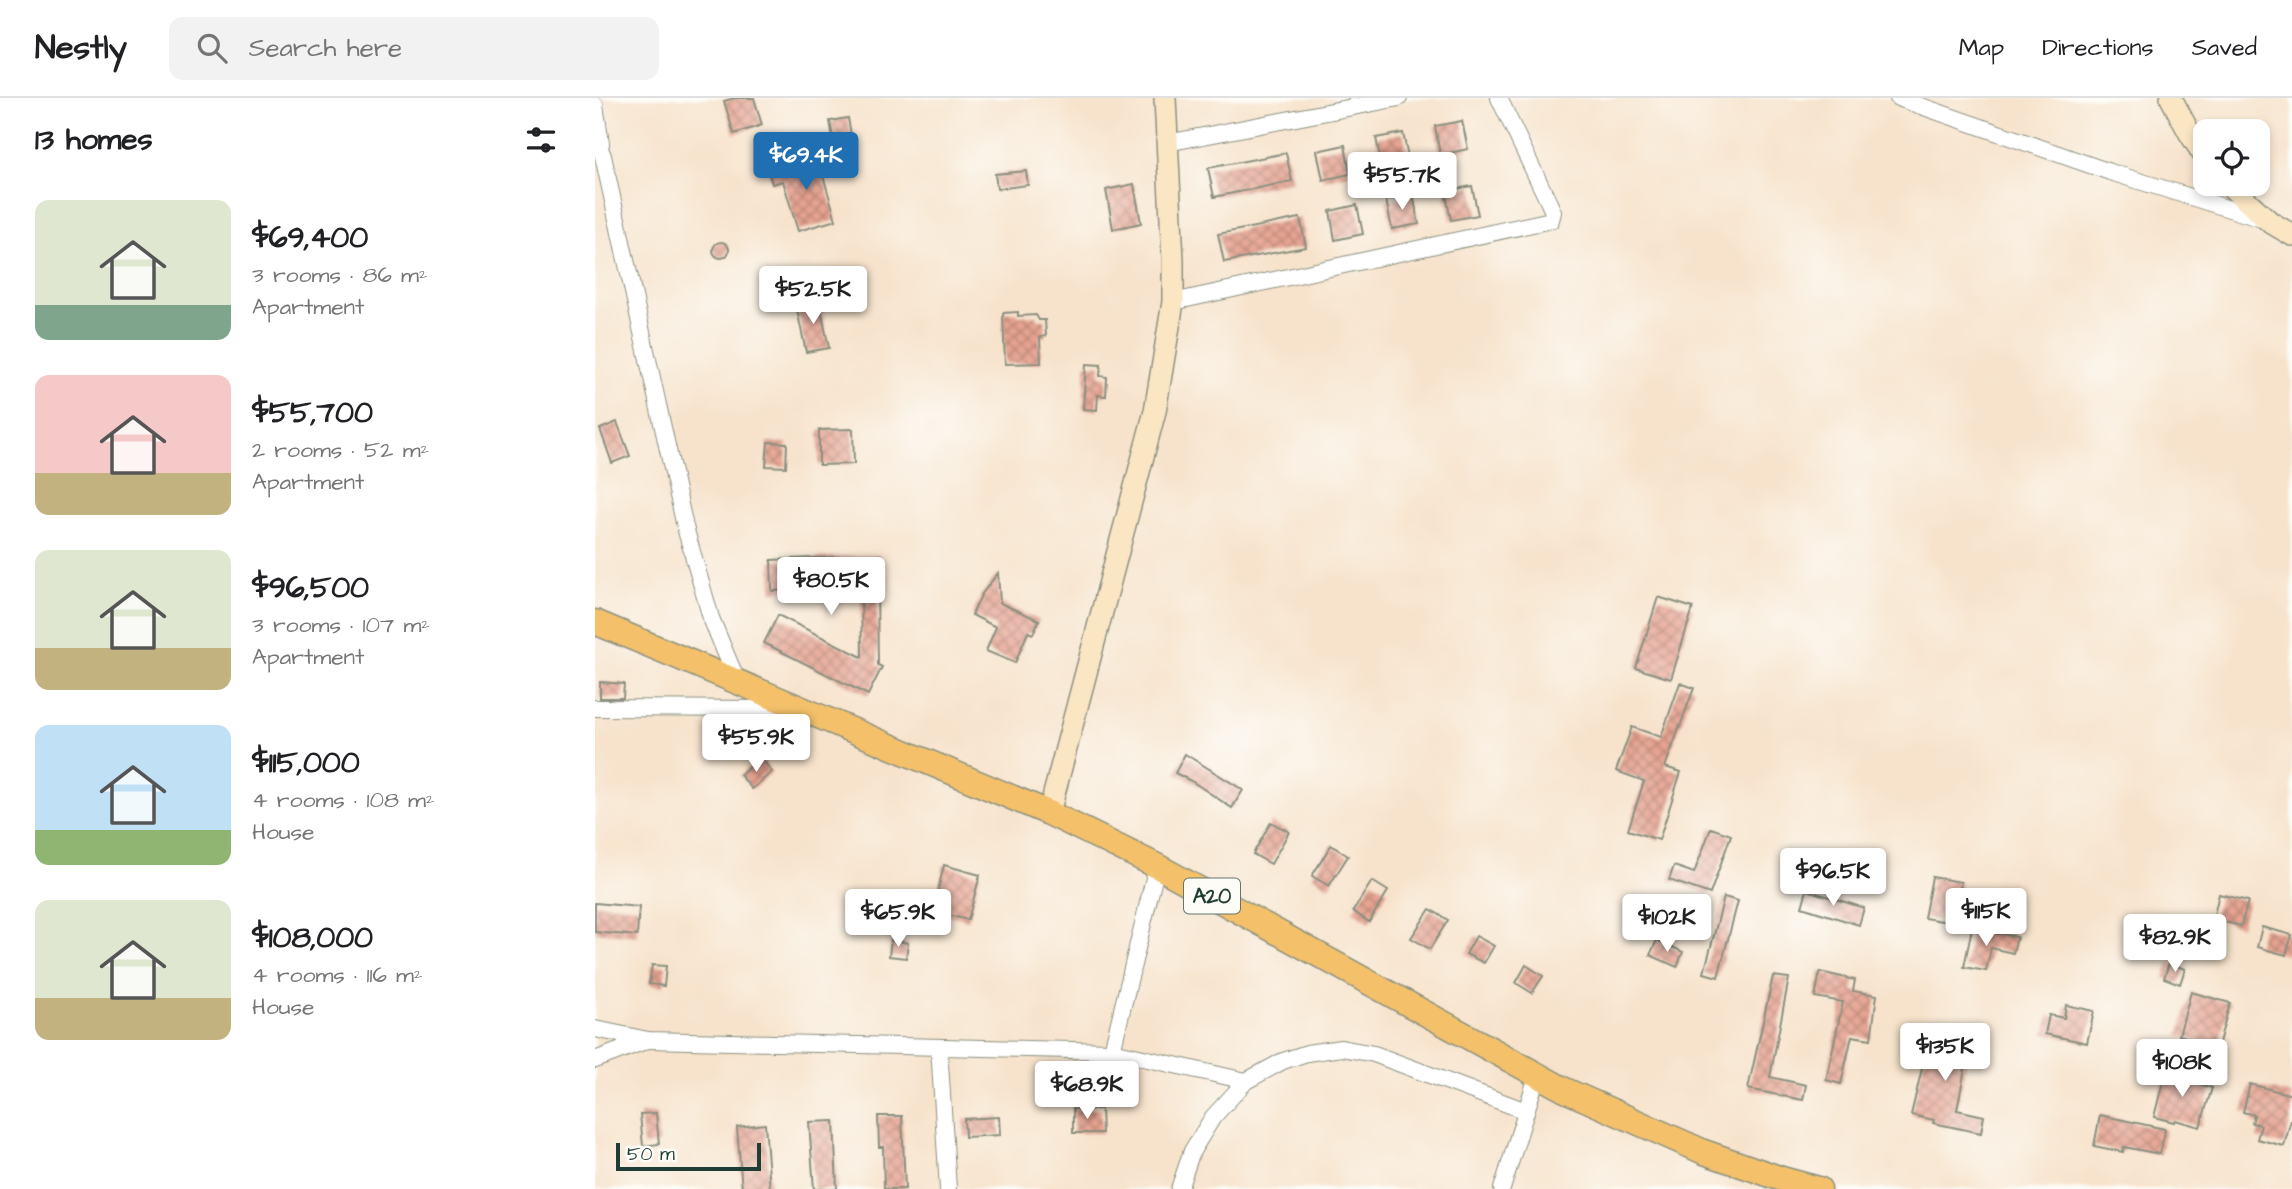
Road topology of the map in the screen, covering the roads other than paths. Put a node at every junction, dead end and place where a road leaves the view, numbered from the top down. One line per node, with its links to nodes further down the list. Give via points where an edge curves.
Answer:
1 (1165, 98): 9 (street)
2 (1399, 98): 9 (street)
3 (1499, 98): 14 (street, via 1553,212 1551,220)
4 (1898, 98): 12 (street)
5 (2171, 98): 8 (street)
6 (595, 105): 10 (street)
7 (595, 135): 10 (street)
8 (2193, 138)
9 (1167, 143): 14 (street)
10 (603, 156): 16 (street, via 685,527 711,618)
11 (2241, 196): 12 (street)
12 (2270, 222): 13 (street)
13 (2292, 235)
14 (1173, 302): 19 (street, via 1155,411)
15 (595, 622): 16 (main road, A20)
16 (738, 683): 18 (main road, A20)
17 (595, 708): 18 (street)
18 (798, 709): 19 (main road, A20)
19 (1049, 813): 20 (main road, A20)
20 (1157, 866): 24 (street); 26 (main road, A20)
21 (595, 1029): 22 (street)
22 (648, 1040): 23 (street); 25 (street)
23 (939, 1047): 24 (street); 29 (street)
24 (1112, 1051): 27 (street)
25 (595, 1060)
26 (1537, 1076): 28 (street); 32 (main road, A20, via 1692,1147)
27 (1246, 1081): 28 (street, via 1283,1061 1341,1048 1374,1054); 30 (street, via 1213,1117 1192,1151)
28 (1526, 1111): 31 (street)
29 (948, 1189)
30 (1179, 1189)
31 (1502, 1189)
32 (1819, 1189)

